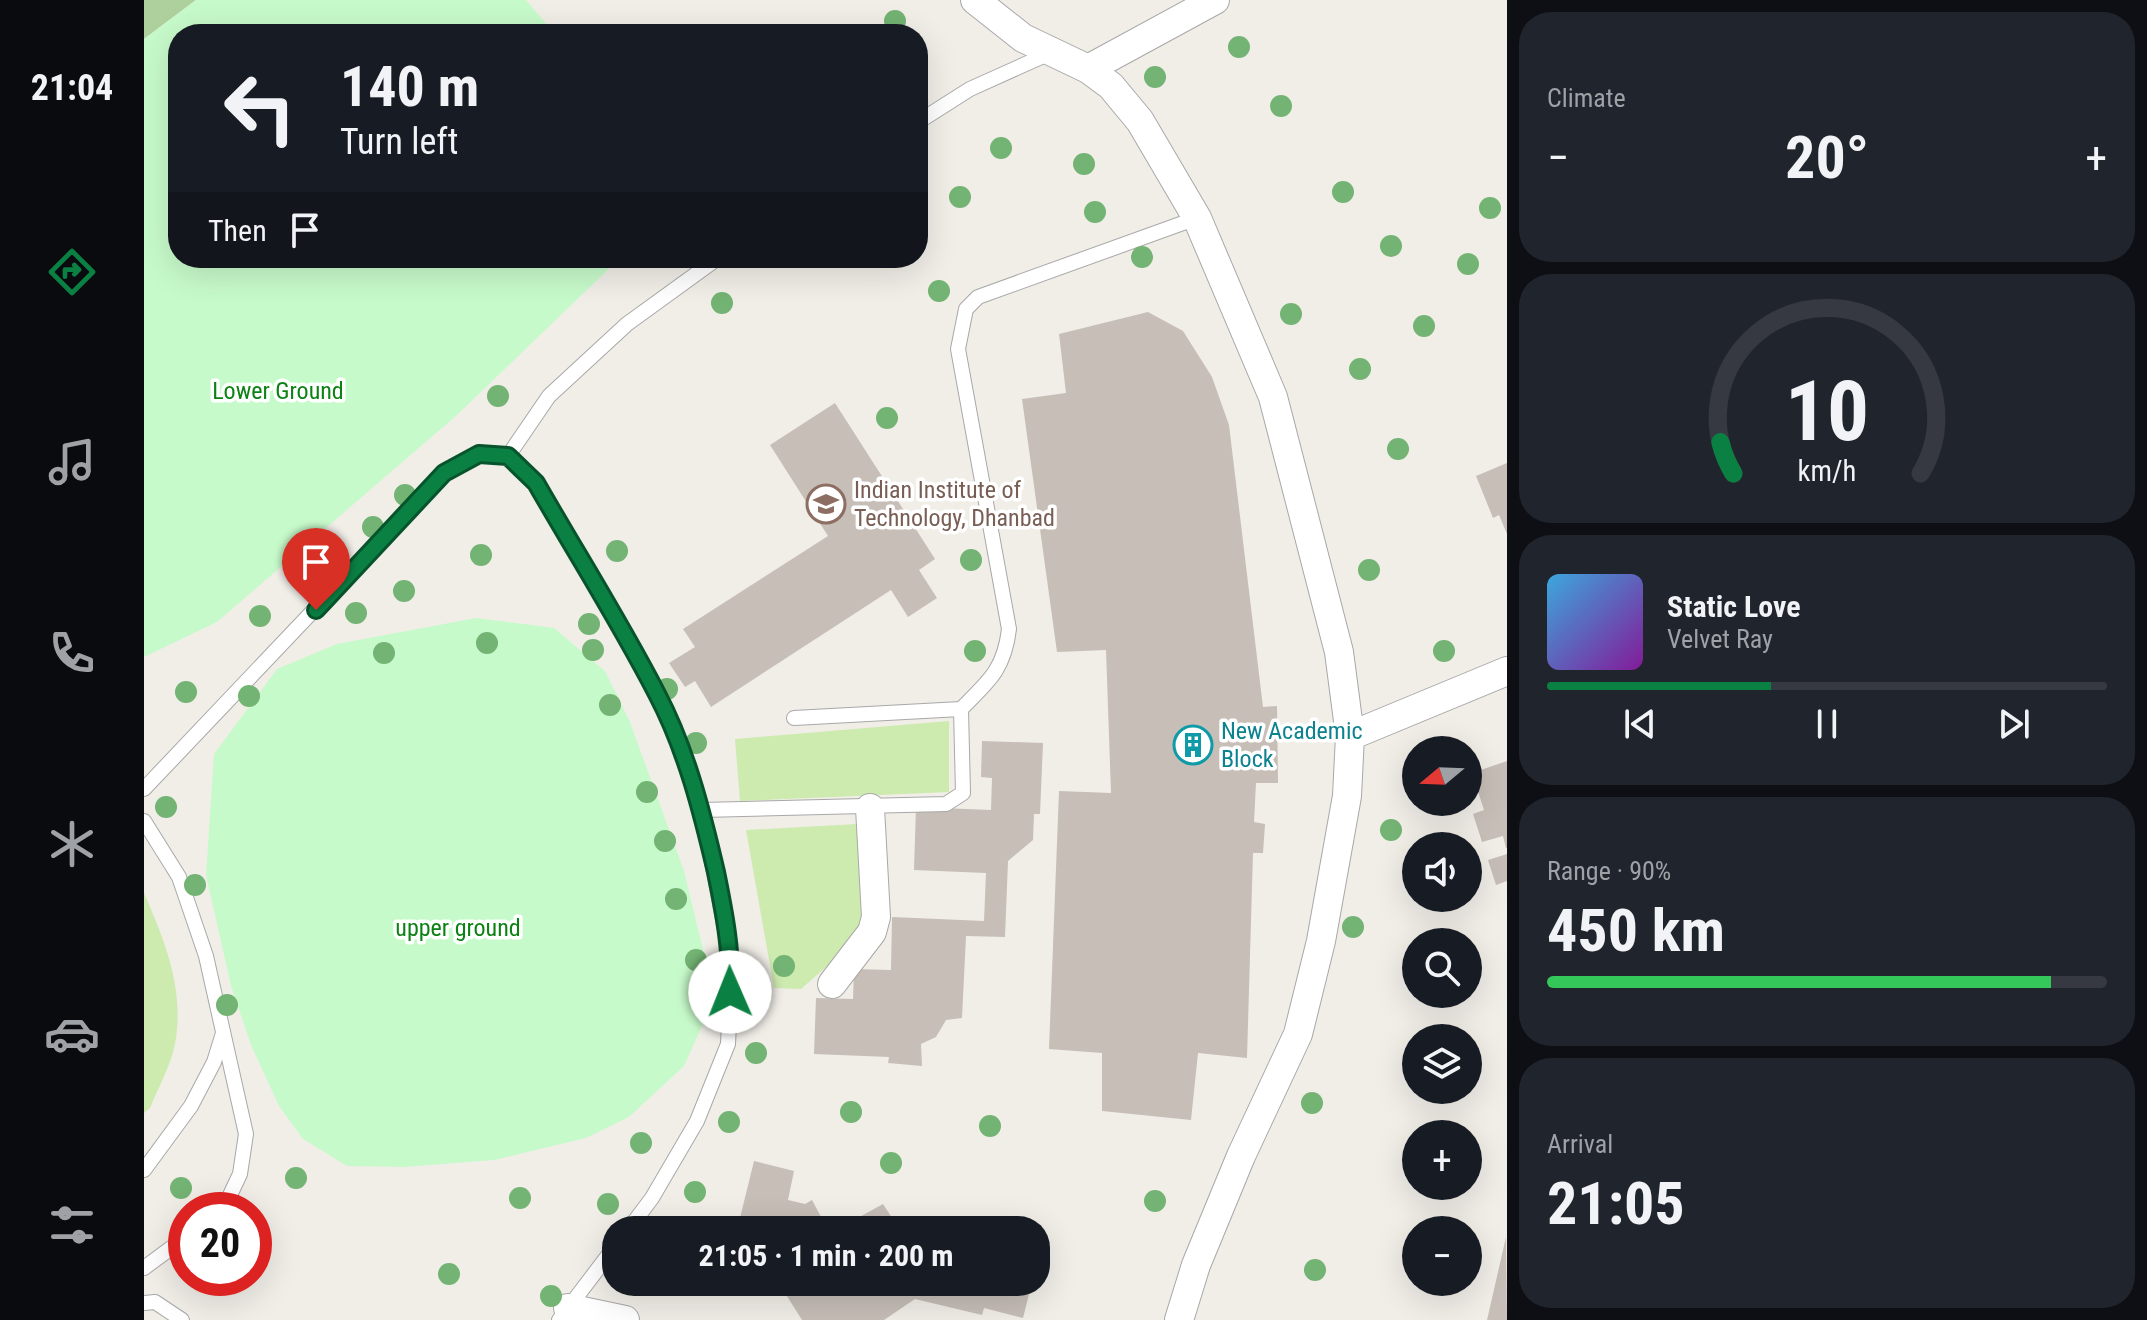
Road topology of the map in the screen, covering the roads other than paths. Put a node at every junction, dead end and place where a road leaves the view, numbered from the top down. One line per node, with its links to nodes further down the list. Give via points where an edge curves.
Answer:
1 (975, 0): 3 (street)
2 (1215, 0): 4 (street)
3 (1051, 53): 4 (street); 5 (lane, via 970,89)
4 (1088, 69): 6 (street, via 1111,86 1140,121)
5 (928, 116)
6 (1197, 218): 10 (lane, via 978,297 966,309 958,349 1009,629 1006,654 996,674); 12 (street, via 1273,397 1339,652)
7 (704, 268): 8 (lane, via 627,324 549,396)
8 (508, 456): 13 (lane, via 479,454 444,473); 15 (lane, via 536,483 658,695)
9 (1507, 671): 12 (street)
10 (961, 709): 11 (lane); 14 (lane, via 963,793 946,804)
11 (794, 718)
12 (1350, 736): 29 (street, via 1336,872 1298,1034 1241,1156)
13 (144, 789)
14 (870, 808): 15 (lane); 17 (street, via 876,917 872,932)
15 (702, 810): 21 (lane, via 732,966 728,1044 697,1121)
16 (144, 821): 18 (lane, via 179,877)
17 (832, 984)
18 (224, 1027): 19 (lane, via 214,1062 191,1106); 20 (lane, via 246,1134)
19 (144, 1170)
20 (232, 1192)
21 (638, 1216)
22 (168, 1250): 24 (lane)
23 (602, 1263): 26 (lane)
24 (144, 1268)
25 (144, 1303): 27 (lane, via 155,1302)
26 (563, 1314): 28 (street)
27 (182, 1320)
28 (625, 1320)
29 (1179, 1320)

